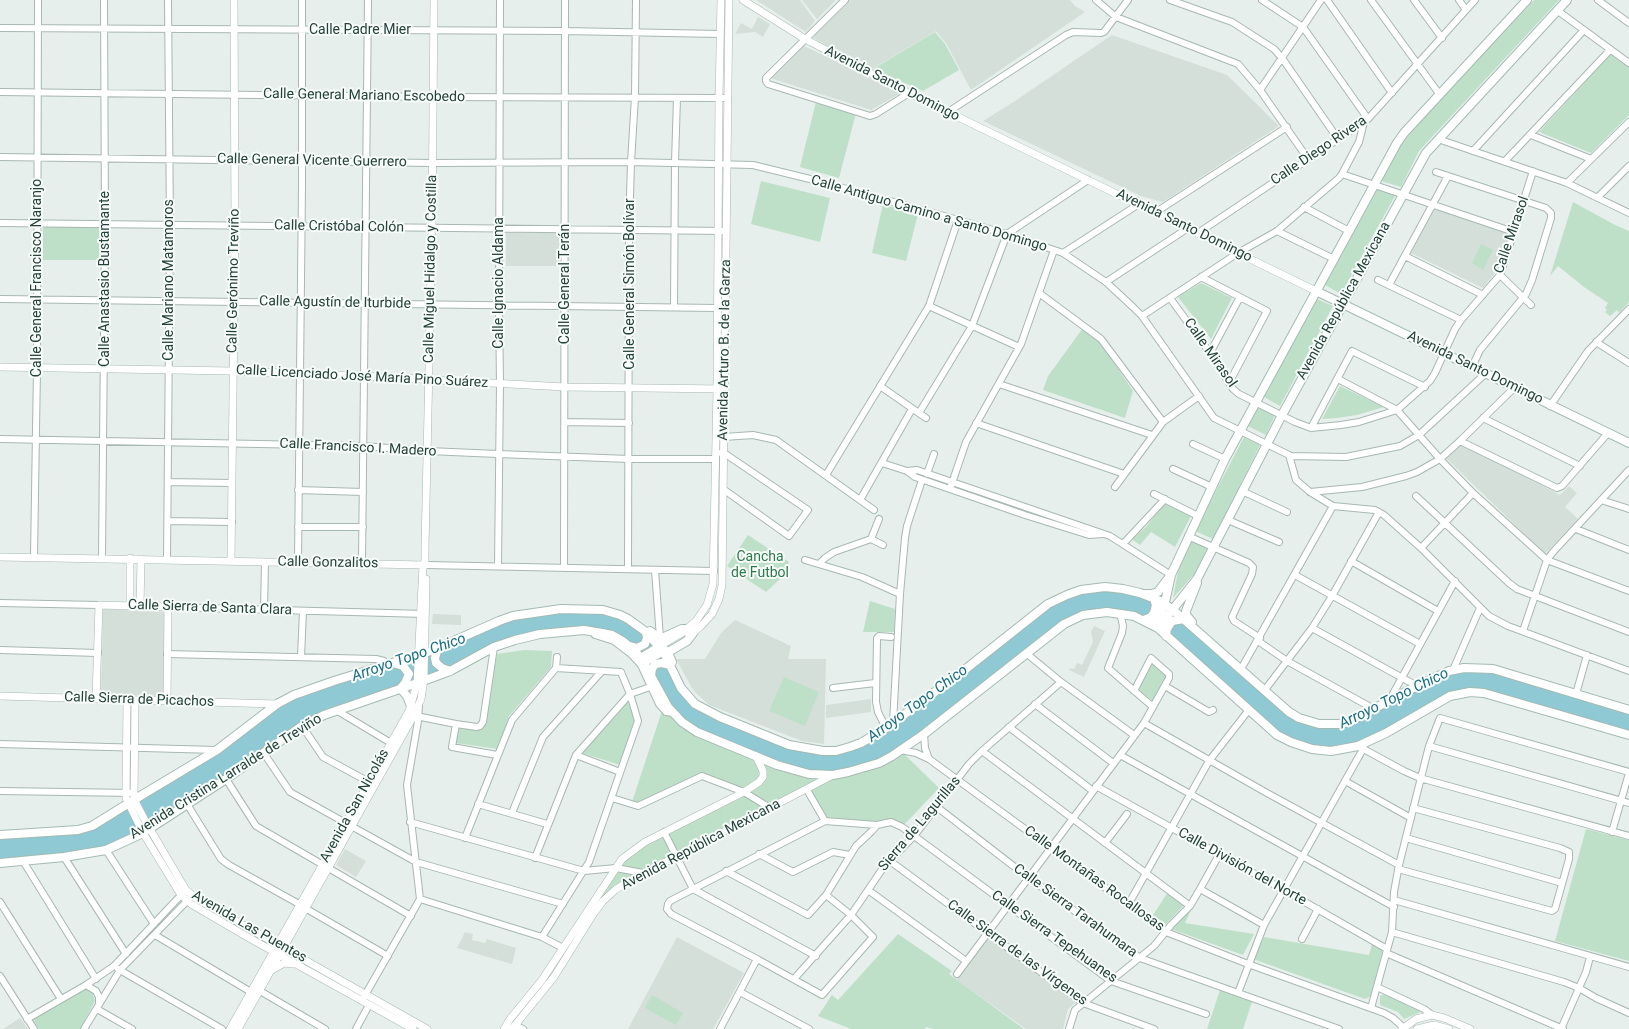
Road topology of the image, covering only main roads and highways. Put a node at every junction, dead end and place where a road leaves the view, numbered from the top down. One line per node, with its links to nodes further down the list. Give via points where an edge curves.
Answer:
1 (1527, 0): 3 (main road, Avenida República Mexicana, via 1401,137)
2 (1568, 0): 4 (main road, Avenida República Mexicana, via 1426,152)
3 (1316, 291): 4 (main road, Avenida Santo Domingo); 6 (main road, Avenida República Mexicana, via 1225,459)
4 (1343, 304): 5 (main road, Avenida Santo Domingo); 7 (main road, Avenida República Mexicana, via 1266,443)
5 (1629, 443)
6 (1171, 575): 8 (main road, via 1156,593); 9 (main road, Avenida República Mexicana)
7 (1198, 579): 9 (main road, Avenida República Mexicana); 15 (main road, via 1186,615)
8 (1140, 593): 9 (main road); 25 (main road, via 1105,587 1081,590 1057,599 886,728 861,743 844,749 806,750 789,745 720,717)
9 (1163, 606): 12 (main road); 13 (main road, Avenida República Mexicana)
10 (603, 610): 14 (main road, via 620,615); 18 (main road, via 561,609 513,616); 25 (main road, via 615,610 627,615 660,638 682,629 687,633 687,641 671,650 669,655)
11 (1092, 613): 13 (main road, Avenida Cristina Larralde de Treviño, via 1119,613); 22 (main road, Avenida Cristina Larralde de Treviño, via 1064,624 900,750 879,763 833,775 799,772 697,732 682,722 671,710); 23 (main road, via 1139,622 1210,680)
12 (1181, 619): 15 (main road); 16 (main road, via 1170,624)
13 (1152, 623): 16 (main road, Avenida Cristina Larralde de Treviño)
14 (646, 632): 17 (main road, via 647,640 642,647); 20 (main road, via 661,649)
15 (1199, 632): 27 (main road, via 1289,712 1319,724 1349,722 1453,670 1479,668 1493,669)
16 (1166, 634): 23 (main road, Avenida Cristina Larralde de Treviño)
17 (630, 646): 21 (main road, Avenida Cristina Larralde de Treviño, via 612,636 595,631 540,634 494,648); 22 (main road, Avenida Cristina Larralde de Treviño, via 643,660)
18 (437, 650): 19 (main road); 21 (main road, via 436,663)
19 (393, 664): 24 (main road, via 405,668 409,674); 29 (main road, via 334,681 277,704 217,750 99,823 84,829)
20 (670, 665): 22 (main road, via 655,664); 25 (main road, via 681,688)
21 (448, 670): 24 (main road, Avenida Cristina Larralde de Treviño)
22 (651, 676)
23 (1219, 684): 28 (main road, Avenida Cristina Larralde de Treviño, via 1277,735 1312,749 1331,751 1360,747 1450,696 1470,692 1484,693)
24 (401, 688): 26 (main road); 30 (main road, Avenida Cristina Larralde de Treviño, via 336,710 302,726 187,804 106,850)
25 (693, 702)
26 (415, 705)
27 (1629, 710)
28 (1629, 735)
29 (0, 835)
30 (0, 863)

